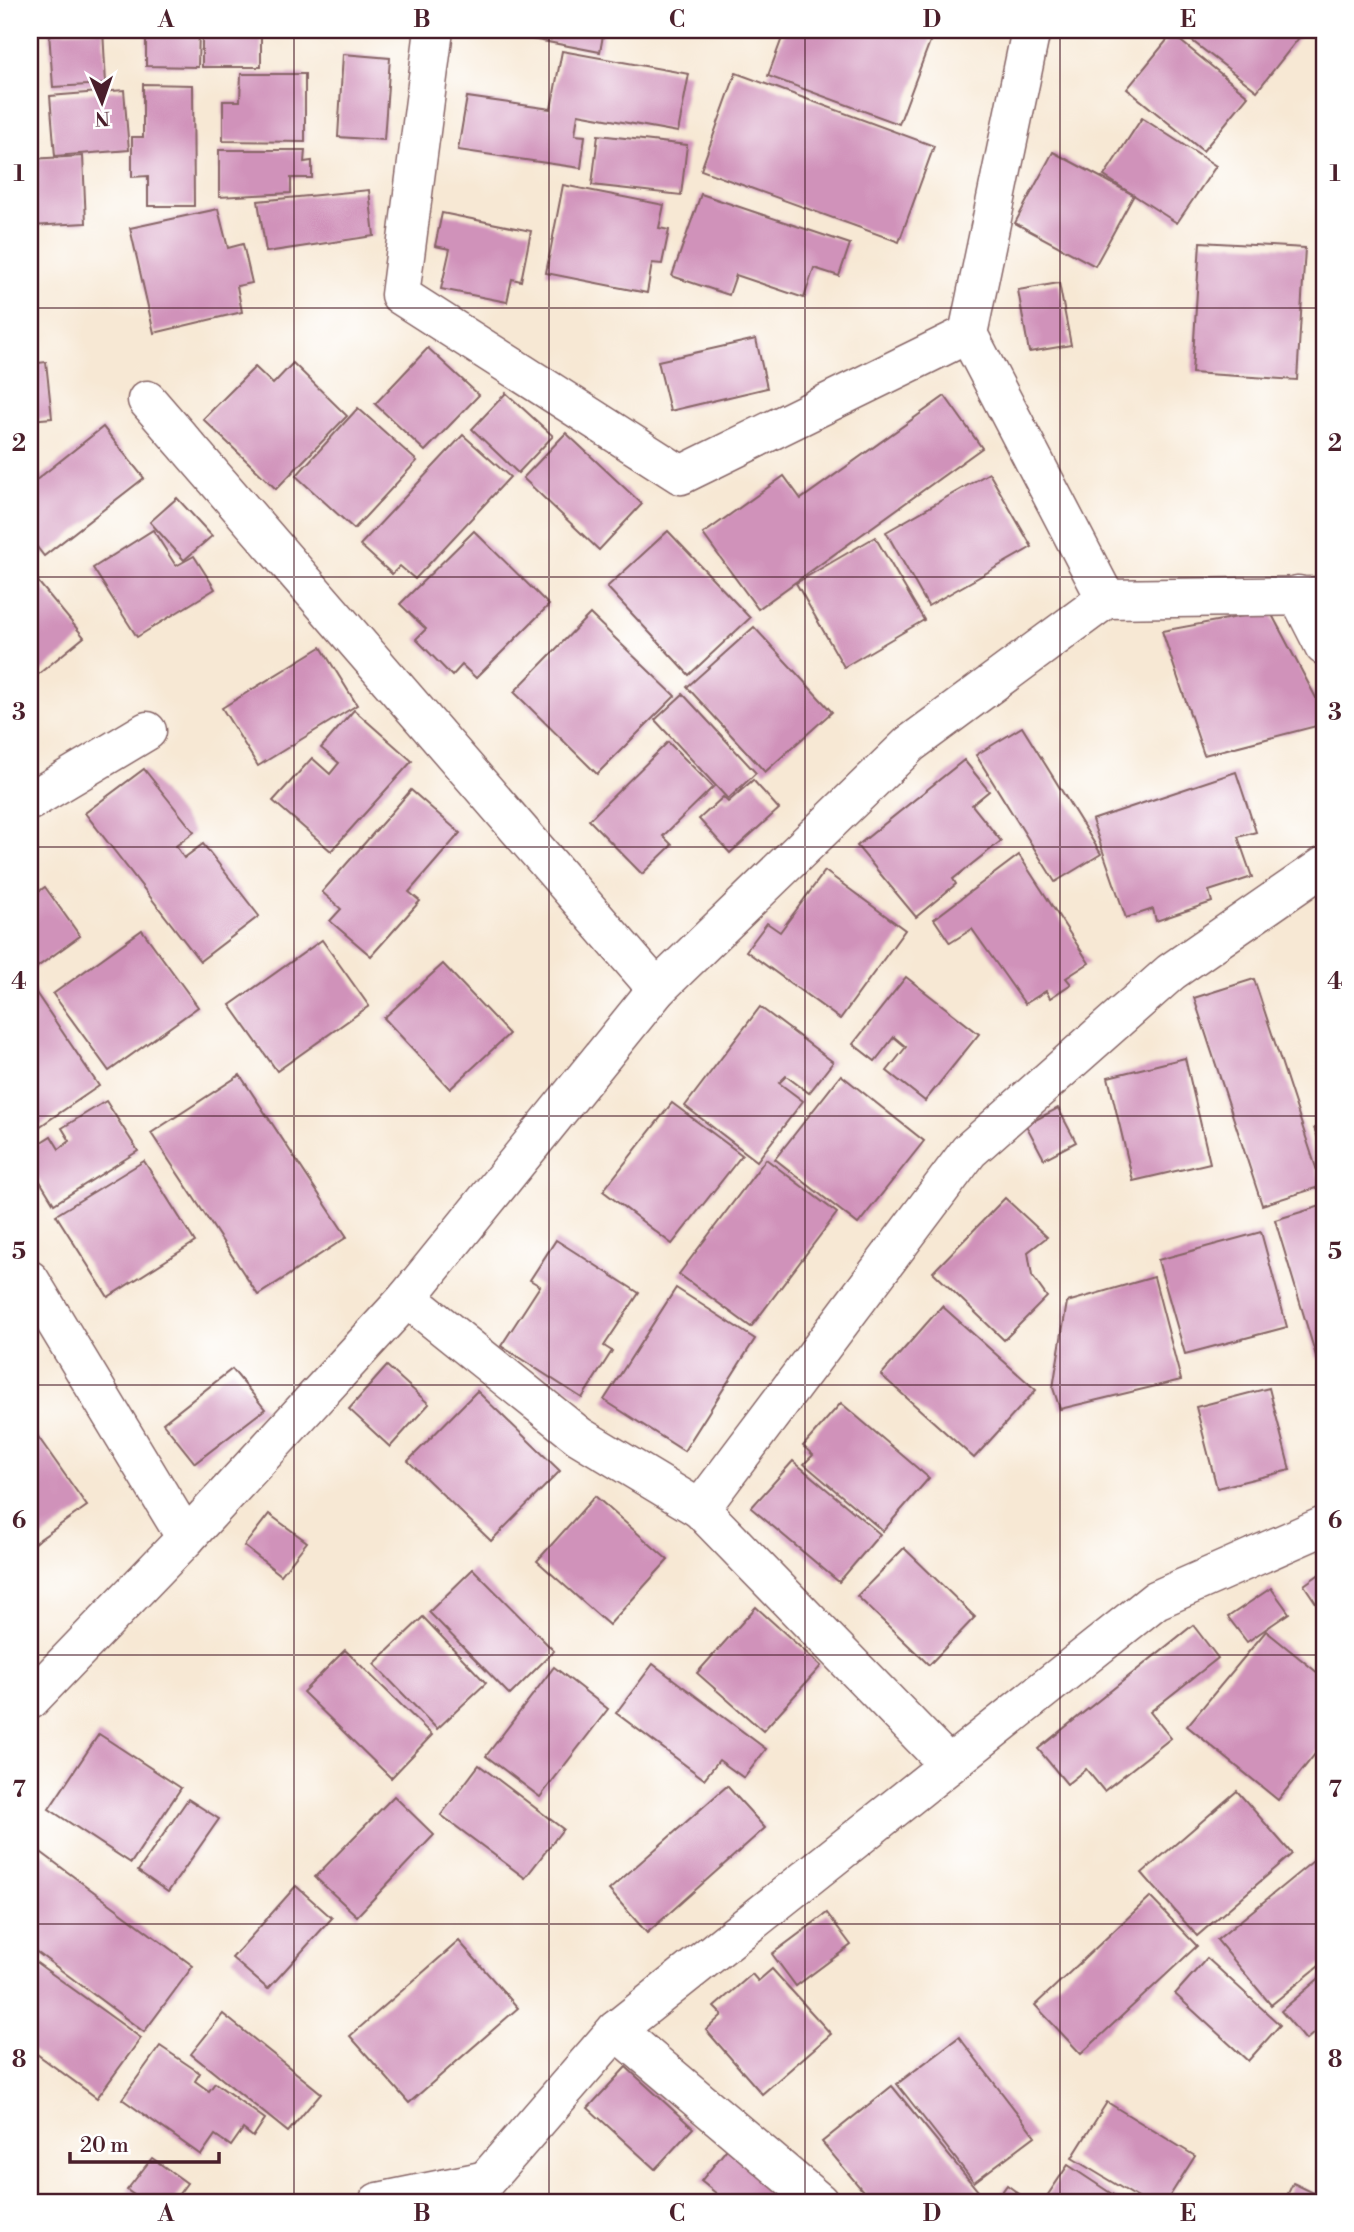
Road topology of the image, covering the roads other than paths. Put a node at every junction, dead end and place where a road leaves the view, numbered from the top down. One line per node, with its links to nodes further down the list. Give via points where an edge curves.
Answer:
1 (434, 30): 3 (street, via 400,295 681,475)
2 (1031, 30): 3 (street)
3 (968, 334): 6 (street)
4 (147, 400): 11 (street)
5 (1311, 596): 6 (street); 7 (street)
6 (1106, 599): 11 (street, via 910,744)
7 (1324, 646)
8 (147, 731): 9 (street)
9 (30, 801)
10 (1324, 866): 14 (street, via 1171,972 969,1151)
11 (657, 989): 13 (street)
12 (30, 1280): 16 (street)
13 (407, 1298): 14 (street, via 579,1436); 16 (street)
14 (700, 1509): 18 (street)
15 (1324, 1526): 18 (street, via 1156,1600)
16 (186, 1538): 17 (street)
17 (30, 1700)
18 (949, 1765): 19 (street)
19 (616, 2030): 20 (street); 22 (street)
20 (479, 2191): 21 (street)
21 (378, 2202)
22 (819, 2202)

